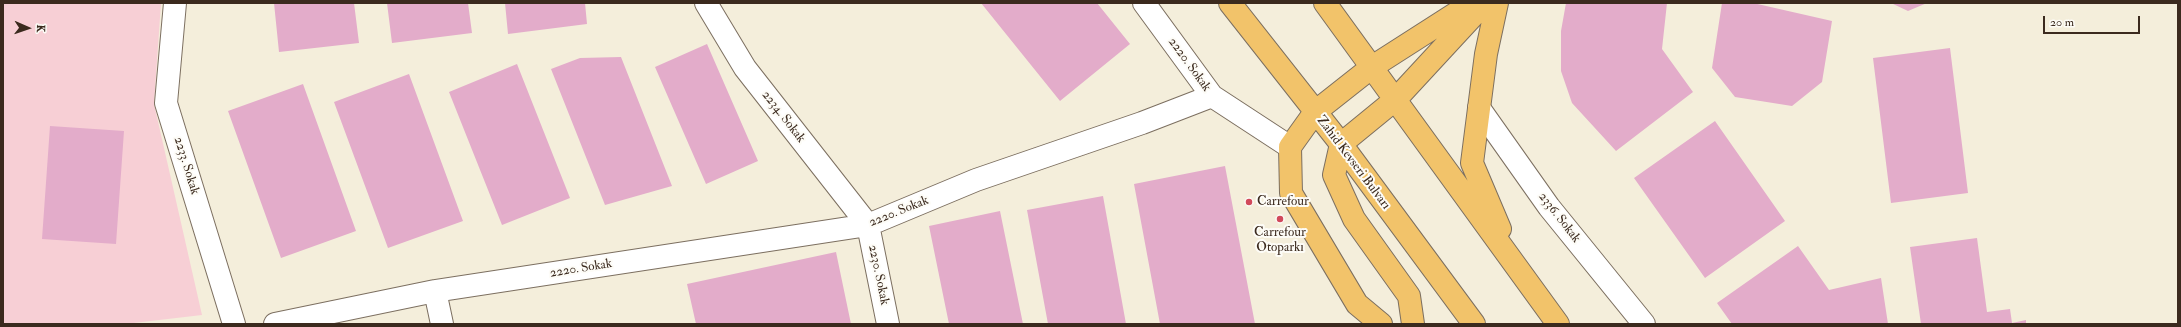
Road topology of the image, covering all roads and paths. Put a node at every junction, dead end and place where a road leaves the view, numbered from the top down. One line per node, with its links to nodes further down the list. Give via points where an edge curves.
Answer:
1 (175, 3): 19 (street, 2233. Sokak, via 166,103)
2 (706, 3): 16 (street, 2234. Sokak, via 745,68)
3 (1144, 3): 10 (street, 2220. Sokak)
4 (1230, 3): 13 (main road, Zahid Kevseri Bulvarı)
5 (1325, 3): 9 (main road)
6 (1472, 3): 9 (main road)
7 (1484, 3): 11 (main road)
8 (1497, 3): 12 (main road, via 1486,54)
9 (1372, 67): 11 (main road); 13 (main road)
10 (1212, 96): 15 (street); 16 (street, 2220. Sokak, via 976,180)
11 (1396, 99): 14 (main road); 17 (main road)
12 (1479, 108): 17 (main road, via 1472,163); 27 (street, 2336. Sokak, via 1549,207)
13 (1315, 112): 14 (main road, Zahid Kevseri Bulvarı); 15 (main road)
14 (1340, 144): 24 (main road, via 1334,174 1354,219 1409,296); 25 (main road, Zahid Kevseri Bulvarı)
15 (1290, 147): 23 (main road, via 1291,193 1357,304)
16 (868, 226): 18 (street, 2220. Sokak); 22 (street, 2230. Sokak)
17 (1516, 267): 26 (main road)
18 (434, 292): 20 (street, 2220. Sokak); 21 (street)
19 (234, 324)
20 (275, 324)
21 (442, 324)
22 (888, 324)
23 (1382, 324)
24 (1413, 324)
25 (1474, 324)
26 (1558, 324)
27 (1644, 324)

